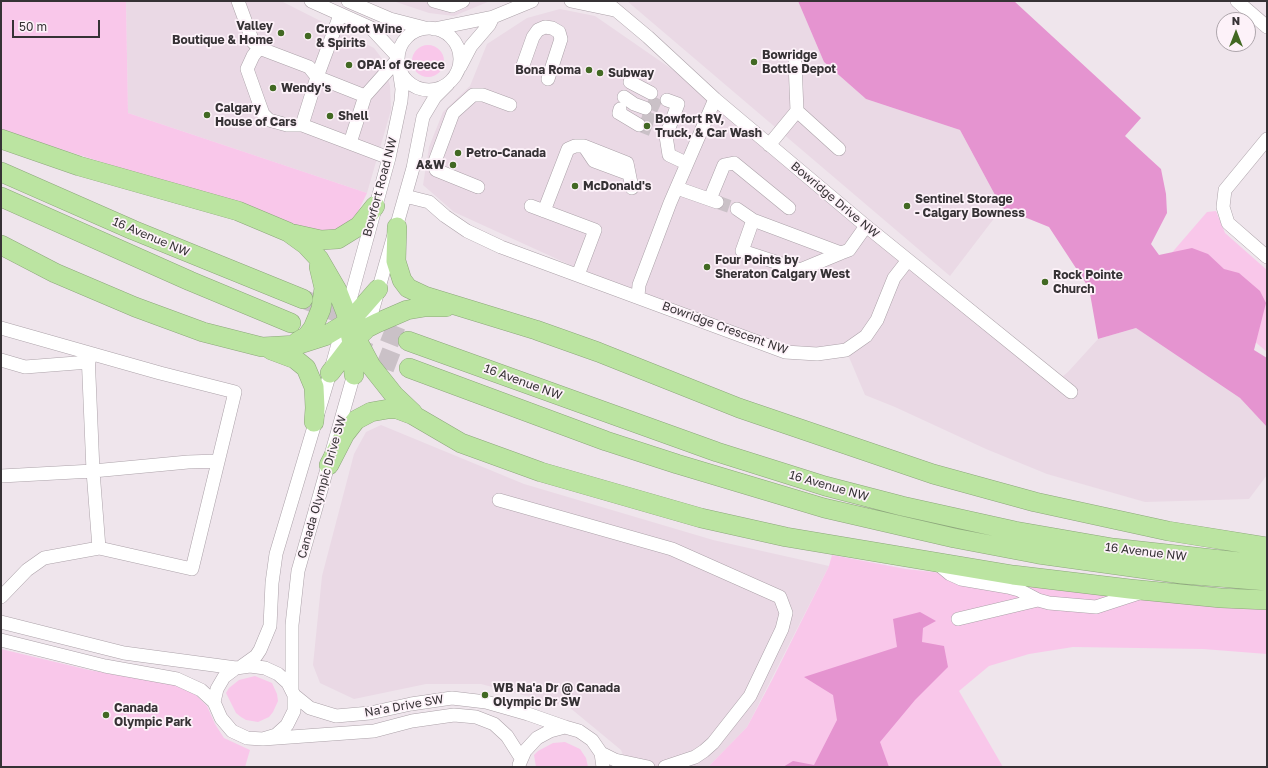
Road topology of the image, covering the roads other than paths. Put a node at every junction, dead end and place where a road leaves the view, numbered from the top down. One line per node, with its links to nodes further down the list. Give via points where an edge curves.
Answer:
1 (238, 1): 16 (street, via 253,42)
2 (311, 1): 12 (street)
3 (348, 1): 15 (street, via 406,24)
4 (434, 1): 5 (street, via 452,6)
5 (462, 1)
6 (531, 1): 7 (street); 13 (street)
7 (539, 1)
8 (571, 1): 11 (street)
9 (605, 1): 11 (street, Bowridge Drive NW)
10 (1237, 1): 14 (street)
11 (617, 11): 25 (street, Bowridge Drive NW)
12 (340, 15): 17 (street, via 371,28); 21 (street)
13 (493, 17): 15 (street); 20 (street, via 471,46)
14 (1267, 27)
15 (429, 28): 17 (street, via 406,38 399,50); 20 (street, via 446,34 456,43 459,51)
16 (260, 48): 21 (street, via 309,67); 30 (street, via 247,69 263,114 269,120 287,125)
17 (398, 62): 23 (street, via 407,82 420,89 434,90); 24 (street); 36 (street, Bowfort Road NW, via 401,101)
18 (795, 62): 28 (street)
19 (522, 68): 22 (street, via 538,30 552,28 559,32 561,39)
20 (459, 69): 23 (street)
21 (317, 77): 24 (street); 30 (street)
22 (548, 79)
23 (448, 84): 42 (street, Bowfort Road NW, via 435,97 423,117)
24 (365, 96): 33 (street)
25 (714, 99): 34 (street, Bowridge Drive NW); 37 (street)
26 (510, 105): 39 (street, via 482,95 473,95 453,113 436,156 436,170)
27 (645, 109): 27 (street, via 624,96 618,113)
28 (797, 111): 34 (street); 35 (street)
29 (665, 119): 37 (street, via 669,155)
30 (302, 125): 33 (street)
31 (1, 139): 54 (highway, via 112,176 238,211)
32 (1266, 141): 58 (street, via 1225,190 1223,207 1228,223)
33 (350, 143): 36 (street)
34 (769, 145): 52 (street, Bowridge Drive NW)
35 (839, 150)
36 (389, 158): 45 (street, Bowfort Road NW)
37 (686, 163): 41 (street)
38 (1, 172): 63 (highway, 16 Avenue NW)
39 (478, 187)
40 (632, 188): 49 (street, via 627,163 584,146 575,146 568,149)
41 (676, 188): 47 (street, via 713,201 724,165 734,163); 62 (street, via 639,285)
42 (405, 196): 53 (street, Bowfort Road NW); 60 (street, Bowridge Crescent NW, via 429,202 468,231 501,247)
43 (1, 197): 50 (highway, 16 Avenue NW)
44 (1, 200): 50 (highway)
45 (375, 206): 54 (highway, via 359,226 338,239 310,239); 66 (street, Bowfort Road NW)
46 (531, 206): 49 (street)
47 (788, 208)
48 (737, 209): 51 (street)
49 (544, 211): 60 (street, via 595,230)
50 (32, 212): 65 (highway, 16 Avenue NW)
51 (753, 220): 57 (street); 57 (street, via 742,251 800,270)
52 (866, 226): 57 (street, via 849,250); 59 (street, Bowridge Drive NW)
53 (397, 227): 61 (street, Bowfort Road NW); 64 (highway, via 396,262 402,280 408,288 435,300)
54 (288, 232): 56 (highway)
55 (1, 245): 69 (highway, via 55,273 135,308 203,332)
56 (314, 253): 66 (highway, via 328,272); 70 (highway, via 324,288 321,309 307,336)
57 (841, 253)
58 (1267, 256)
59 (908, 260): 62 (street, Bowridge Crescent NW, via 894,278 877,320 866,336 846,350 817,354 785,352); 76 (street, Bowridge Drive NW)
60 (578, 275): 62 (street, Bowridge Crescent NW)
61 (378, 289): 66 (highway)
62 (638, 296)
63 (302, 300)
64 (480, 313): 66 (highway, via 425,307); 84 (highway, via 598,352 739,408 940,476 1035,502 1168,531)
65 (291, 323)
66 (352, 327): 70 (highway); 74 (highway); 75 (highway); 77 (highway, via 371,366 394,395)
67 (1, 328): 71 (street)
68 (408, 341): 87 (highway, 16 Avenue NW, via 717,452 810,482 894,504 1052,538 1156,554)
69 (262, 347): 70 (highway); 78 (highway, via 295,359 306,368 314,387)
70 (286, 347)
71 (89, 357): 72 (street, via 25,367); 79 (street, via 235,392); 81 (street)
72 (1, 360)
73 (409, 368): 88 (highway, 16 Avenue NW, via 606,441 824,508 954,538 1038,554 1182,574)
74 (330, 373): 78 (street, Canada Olympic Drive SW)
75 (354, 375): 80 (street, Canada Olympic Drive SW)
76 (1071, 392)
77 (420, 419): 80 (highway, via 405,411 388,408 364,415 356,420 345,434); 86 (highway, via 443,434 490,454 593,488 701,518 786,537)
78 (314, 422): 96 (street, Canada Olympic Drive SW, via 276,554 267,635 256,656)
79 (217, 461): 81 (street); 85 (street, via 192,569)
80 (329, 465): 97 (street, Canada Olympic Drive SW, via 298,572 292,618)
81 (93, 471): 82 (street); 85 (street)
82 (1, 476)
83 (499, 500): 105 (street, via 672,549 780,597 786,613 782,629 750,696 709,747 695,757)
84 (1267, 547)
85 (99, 548): 90 (street, via 44,558 27,570)
86 (936, 563): 89 (highway); 91 (street, via 950,574 961,578 1019,590)
87 (1267, 565)
88 (1267, 581)
89 (1148, 591): 91 (street, via 1096,607); 92 (highway)
90 (1, 597)
91 (1038, 600): 93 (street)
92 (1267, 600)
93 (958, 619)
94 (1, 622): 96 (street, via 124,653)
95 (1, 640): 98 (street, via 105,666 182,681 201,690)
96 (239, 667): 97 (street, via 257,666 272,670 283,678); 98 (street, via 224,677)
97 (293, 692): 99 (street, Na'a Drive SW, via 310,708 336,716 370,713 452,698 486,702); 100 (street, via 294,711 287,725 276,735)
98 (214, 702): 100 (street, via 221,718 232,731 247,738)
99 (564, 727): 101 (street, Na'a Drive SW, via 592,740); 102 (street, via 537,738 525,751)
100 (263, 740): 102 (street, Na'a Drive SW, via 374,731 412,721 454,715 476,717 494,724 507,736)
101 (600, 753): 103 (street); 104 (street, via 615,760)
102 (520, 763)
103 (603, 767)
104 (648, 767)
105 (665, 767)

